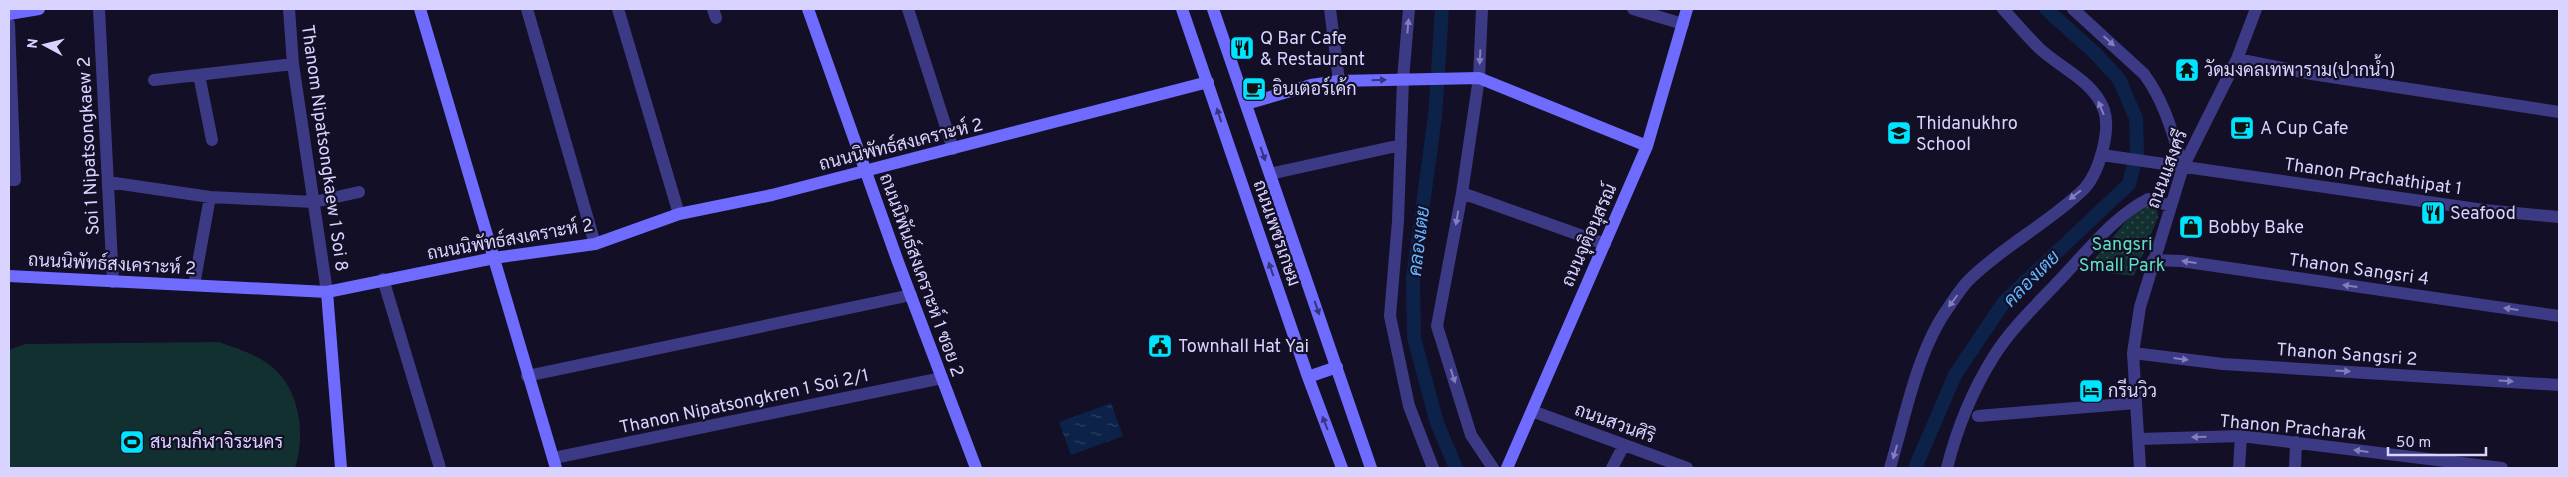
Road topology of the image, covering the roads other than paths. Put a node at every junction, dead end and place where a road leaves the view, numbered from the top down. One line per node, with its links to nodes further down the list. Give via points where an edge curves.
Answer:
1 (39, 9): 19 (street)
2 (98, 9): 41 (street, Soi 1 Nipatsongkaew 2)
3 (289, 9): 23 (street, Thanom Nipatsongkaew 1 Soi 8)
4 (420, 9): 51 (street)
5 (527, 9): 49 (street)
6 (618, 9): 47 (street)
7 (808, 9): 38 (street, ถนนนิพันธ์สงเคราะห์ 1 ซอย 2)
8 (908, 9): 35 (street)
9 (1182, 9): 29 (street, ถนนเพชรเกษม)
10 (1213, 9): 30 (street, ถนนเพชรเกษม)
11 (1330, 9): 28 (street)
12 (1409, 9): 26 (street, one-way to 12)
13 (1482, 9): 25 (street, one-way to 25)
14 (1633, 9): 21 (street)
15 (1687, 9): 21 (street, ถนนจุติอนุสรณ์)
16 (2003, 9): 36 (street, one-way to 16, via 2106,130 2104,111 2096,97 2040,48)
17 (2073, 9): 37 (street, one-way to 37, via 2153,86 2172,130)
18 (2256, 9): 22 (street, ถนนเเสงศรี)
19 (9, 14)
20 (9, 24): 40 (street, via 15,180)
21 (1683, 24): 34 (street, ถนนจุติอนุสรณ์)
22 (2237, 59): 31 (street, via 2312,74); 37 (street, ถนนเเสงศรี)
23 (294, 64): 24 (street); 45 (street, Thanom Nipatsongkaew 1 Soi 8)
24 (199, 75): 27 (street); 32 (street)
25 (1479, 78): 26 (street); 34 (street); 43 (street)
26 (1403, 79): 28 (street, one-way to 26); 33 (street)
27 (154, 80)
28 (1339, 81): 30 (street, via 1311,85)
29 (1208, 82): 35 (street, ถนนนิพัทธ์สงเคราะห์ 2); 63 (street, ถนนเพชรเกษม, one-way to 29)
30 (1246, 104): 39 (street, ถนนเพชรเกษม, one-way to 39)
31 (2559, 112)
32 (212, 140)
33 (1401, 145): 39 (street); 80 (street, via 1390,316 1409,406)
34 (1647, 146): 50 (street, ถนนจุติอนุสรณ์)
35 (953, 149): 38 (street, ถนนนิพัทธ์สงเคราะห์ 2)
36 (2102, 156): 37 (street, Thanon Prachathipat 1); 85 (street, one-way to 85, via 2085,188 1970,279 1948,308 1937,325 1917,378)
37 (2183, 167): 46 (street, ถนนเเสงศรี); 48 (street, Thanon Prachathipat 1, via 2484,210)
38 (865, 170): 47 (street, ถนนนิพัทธ์สงเคราะห์ 2, via 772,196); 58 (street, ถนนนิพันธ์สงเคราะห์ 1 ซอย 2)
39 (1270, 174): 61 (street, ถนนเพชรเกษม, one-way to 61)
40 (9, 180)
41 (108, 182): 44 (street); 55 (street, Soi 1 Nipatsongkaew 2)
42 (360, 192): 45 (street)
43 (1462, 193): 50 (street); 81 (street, one-way to 81, via 1437,326 1471,435)
44 (210, 197): 45 (street); 56 (street)
45 (314, 202): 57 (street, Thanom Nipatsongkaew 1 Soi 8)
46 (2171, 206): 52 (street, ถนนเเสงศรี); 86 (street, via 2148,199 2134,206 2023,320 1995,355 1969,401)
47 (679, 214): 49 (street, ถนนนิพัทธ์สงเคราะห์ 2)
48 (2559, 217)
49 (594, 244): 51 (street, ถนนนิพัทธ์สงเคราะห์ 2)
50 (1604, 244): 67 (street, ถนนจุติอนุสรณ์)
51 (494, 258): 54 (street, ถนนนิพัทธ์สงเคราะห์ 2); 62 (street)
52 (2153, 260): 59 (street, Thanon Sangsri 4, one-way to 52, via 2180,261); 60 (street, ถนนเเสงศรี, via 2140,307)
53 (9, 276): 55 (street, ถนนนิพัทธ์สงเคราะห์ 2)
54 (383, 279): 57 (street, ถนนนิพัทธ์สงเคราะห์ 2); 76 (street)
55 (113, 282): 56 (street, ถนนนิพัทธ์สงเคราะห์ 2)
56 (194, 286): 57 (street, ถนนนิพัทธ์สงเคราะห์ 2)
57 (327, 292): 75 (street)
58 (911, 295): 62 (street); 64 (street, ถนนนิพันธ์สงเคราะห์ 1 ซอย 2)
59 (2559, 316)
60 (2133, 353): 65 (street, Thanon Sangsri 2, one-way to 65, via 2223,364); 66 (street, ถนนเเสงศรี)
61 (1338, 367): 63 (street); 79 (street, ถนนเพชรเกษม)
62 (527, 376): 73 (street)
63 (1308, 377): 78 (street, ถนนเพชรเกษม, one-way to 63)
64 (942, 378): 73 (street, Thanon Nipatsongkren 1 Soi 2/1); 77 (street, ถนนนิพันธ์สงเคราะห์ 1 ซอย 2)
65 (2559, 384)
66 (2136, 403): 68 (street); 70 (street, ถนนเเสงศรี)
67 (1532, 410): 72 (street, ถนนสวนศิริ); 82 (street, ถนนจุติอนุสรณ์)
68 (1978, 416)
69 (2241, 436): 70 (street, Thanon Pracharak, one-way to 70); 71 (street, Thanon Pracharak); 88 (street)
70 (2140, 439): 87 (street, ถนนเเสงศรี)
71 (2296, 442): 74 (street, Thanon Pracharak, one-way to 71); 89 (street)
72 (1624, 445): 83 (street); 84 (street, ถนนสวนศิริ)
73 (555, 463)
74 (2461, 466): 90 (street, Thanon Pracharak)
75 (341, 468)
76 (440, 468)
77 (976, 468)
78 (1342, 468)
79 (1371, 468)
80 (1433, 468)
81 (1493, 468)
82 (1507, 468)
83 (1612, 468)
84 (1687, 468)
85 (1890, 468)
86 (1947, 468)
87 (2140, 468)
88 (2239, 468)
89 (2295, 468)
90 (2502, 468)

